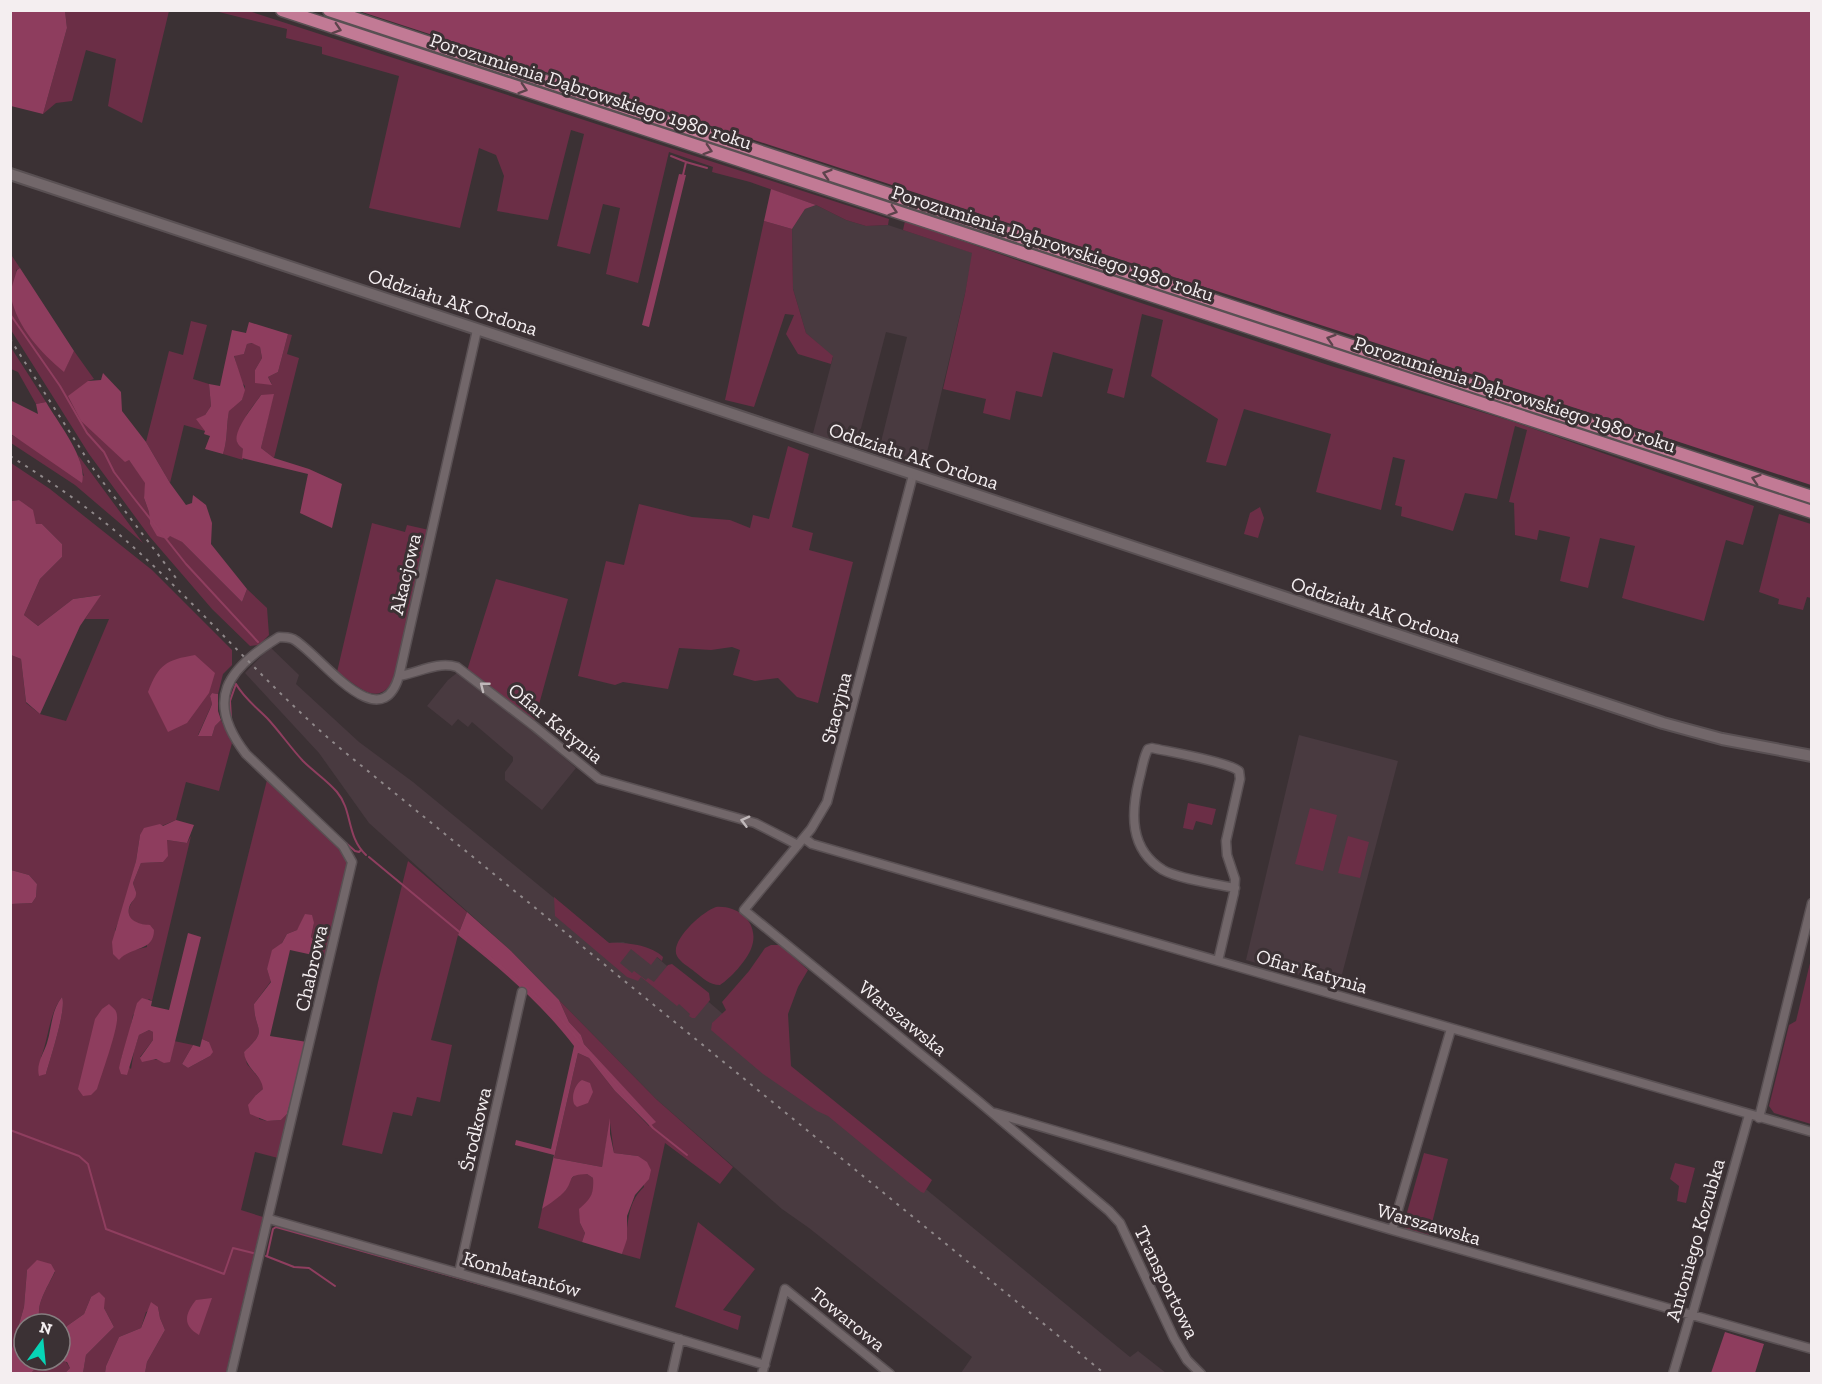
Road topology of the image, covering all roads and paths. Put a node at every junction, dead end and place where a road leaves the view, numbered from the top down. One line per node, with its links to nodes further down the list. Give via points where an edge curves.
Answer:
1 (282, 10): 7 (main road, Porozumienia Dąbrowskiego 1980 roku, one-way to 7)
2 (329, 10): 6 (main road, Porozumienia Dąbrowskiego 1980 roku, one-way to 2)
3 (10, 174): 4 (street, Oddziału AK Ordona)
4 (477, 330): 5 (street, Oddziału AK Ordona); 9 (street, Akacjowa)
5 (913, 475): 10 (street, Oddziału AK Ordona, via 1662,723); 11 (street, Stacyjna, via 833,785 823,812)
6 (1812, 497)
7 (1812, 512)
8 (279, 637): 9 (street, Akacjowa, via 294,639 364,698 386,696); 24 (street, Chabrowa, via 256,652 230,679 224,703 228,728 246,754 343,846 352,862)
9 (399, 676): 11 (street, Ofiar Katynia, one-way to 9, via 755,823 599,779 465,672 450,665)
10 (1812, 756)
11 (801, 842): 14 (street, Stacyjna, via 744,910); 15 (street, Ofiar Katynia)
12 (1234, 888): 12 (street, via 1226,841 1239,771 1148,749 1133,809 1137,835 1146,855 1170,873); 15 (street)
13 (1812, 903): 20 (street)
14 (756, 920): 18 (street, Warszawska)
15 (1218, 962): 17 (street, Ofiar Katynia)
16 (522, 992): 26 (street, Środkowa)
17 (1451, 1029): 19 (street, Ofiar Katynia); 25 (street)
18 (992, 1112): 21 (street, Warszawska); 23 (street, Transportowa)
19 (1749, 1115): 20 (street, Ofiar Katynia); 27 (street, Antoniego Kozubka)
20 (1759, 1118): 22 (street, Ofiar Katynia)
21 (1039, 1126): 23 (street, via 1030,1138); 25 (street, Warszawska)
22 (1812, 1132)
23 (1031, 1145): 34 (street, Transportowa, via 1120,1223 1174,1338)
24 (269, 1219): 26 (street, Kombatantów); 31 (street, Chabrowa)
25 (1392, 1230): 27 (street, Warszawska)
26 (459, 1273): 28 (street, Kombatantów)
27 (1691, 1316): 29 (street, Warszawska); 35 (street, Antoniego Kozubka)
28 (680, 1339): 30 (street, Kombatantów); 32 (street)
29 (1812, 1349)
30 (763, 1369): 33 (street, Towarowa, via 785,1290)
31 (231, 1374)
32 (672, 1374)
33 (890, 1374)
34 (1201, 1374)
35 (1673, 1374)

